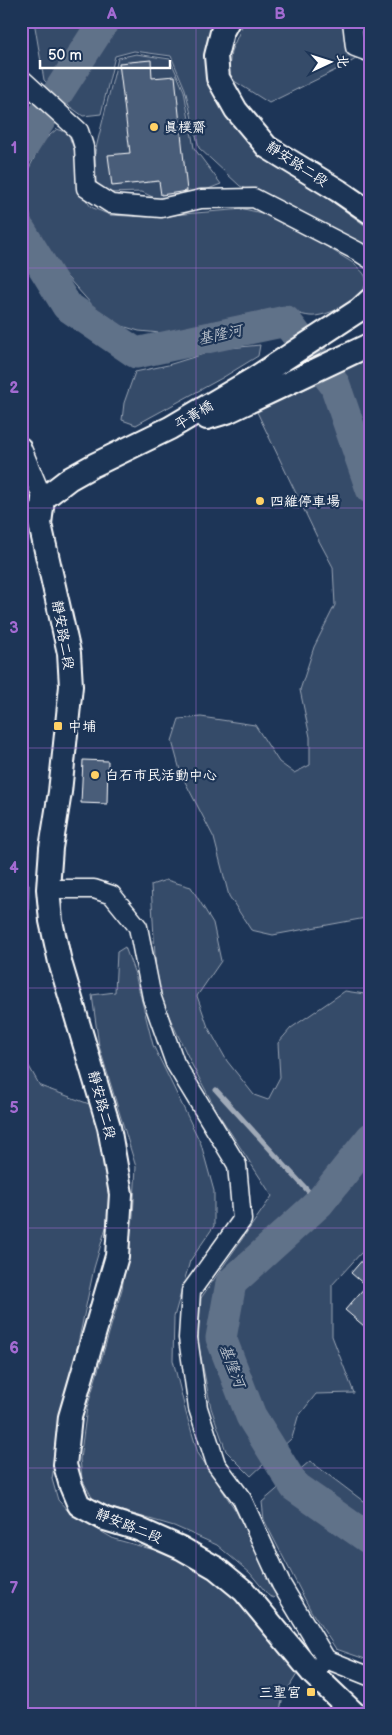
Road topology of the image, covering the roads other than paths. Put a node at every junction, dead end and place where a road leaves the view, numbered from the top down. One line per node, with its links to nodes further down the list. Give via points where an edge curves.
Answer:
1 (228, 21): 5 (main road, 靜安路二段, via 216,56 218,78 236,110 267,147)
2 (352, 21): 3 (street, via 355,47)
3 (371, 53)
4 (22, 80): 6 (street, via 78,131 84,147 86,188 111,204 162,208 201,199 254,198)
5 (371, 213)
6 (371, 260)
7 (371, 299): 9 (main road, 平菁橋, via 255,378)
8 (371, 344): 9 (main road, 平菁橋, via 227,412)
9 (170, 428): 11 (main road, via 94,465)
10 (21, 446): 11 (street)
11 (43, 498): 12 (main road, 靜安路二段, via 40,524 70,653 71,686)
12 (48, 889): 13 (street, via 94,889 112,895 138,928 152,998 175,1063 237,1165 242,1220 191,1291 188,1338 198,1408 216,1464 242,1499); 13 (main road, 靜安路二段, via 60,962 109,1127 121,1194 116,1256 70,1417 65,1465 71,1486 80,1505 105,1519 181,1548 216,1568)
13 (320, 1666): 14 (street); 15 (main road, 靜安路二段)
14 (371, 1677)
15 (355, 1714)

